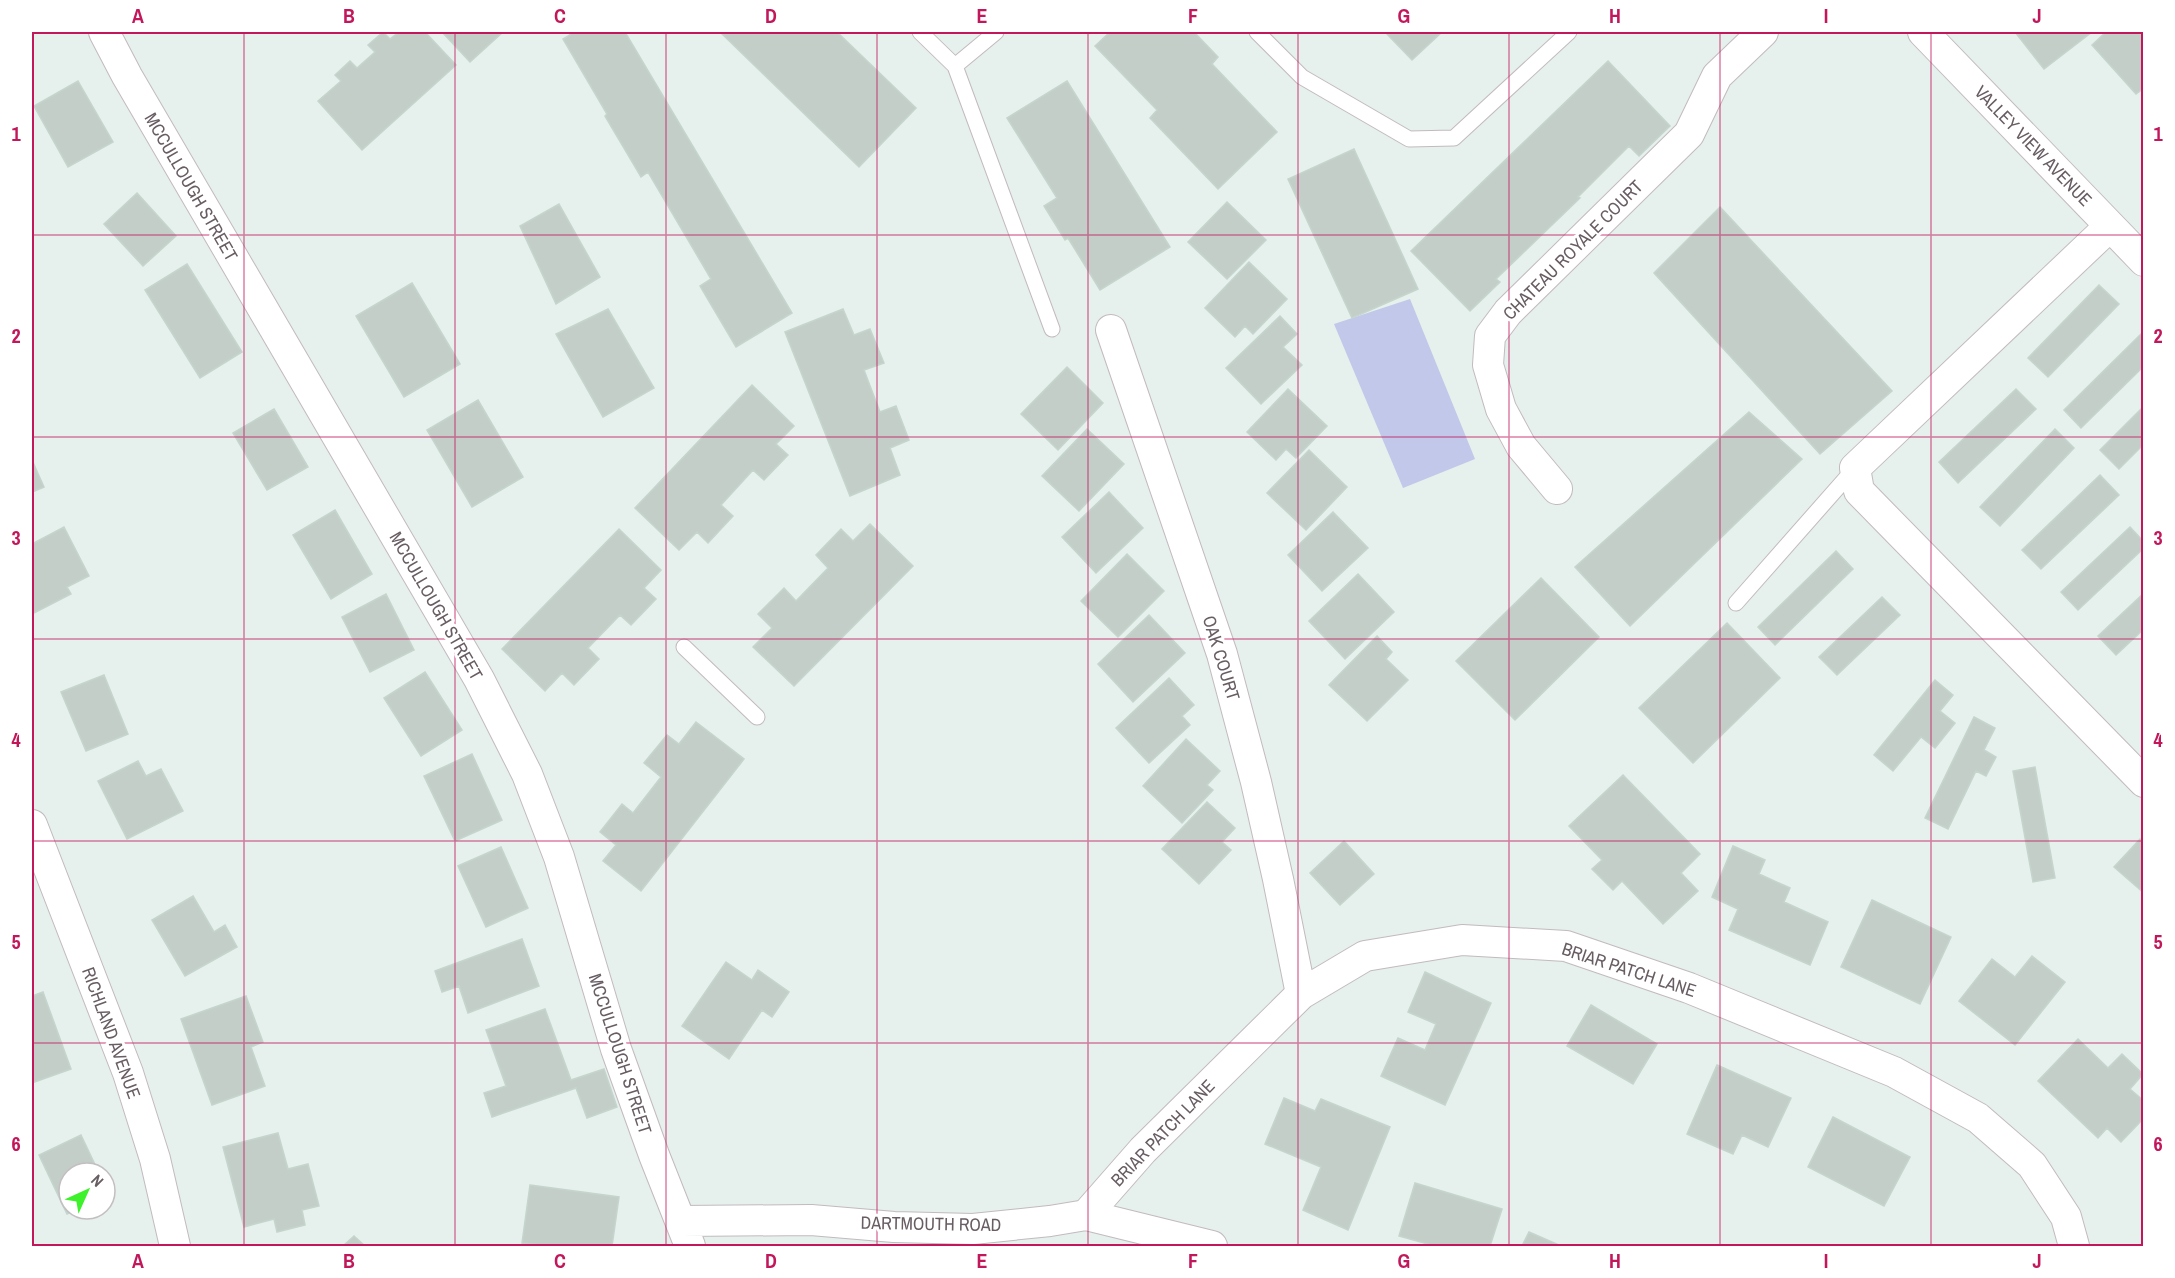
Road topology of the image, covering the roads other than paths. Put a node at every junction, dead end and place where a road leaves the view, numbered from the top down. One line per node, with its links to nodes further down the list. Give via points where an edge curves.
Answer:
1 (104, 32): 22 (street, MCCULLOUGH STREET, via 479,679 527,774 559,857 616,1049)
2 (920, 32): 8 (lane)
3 (996, 32): 8 (lane)
4 (1257, 32): 5 (lane, via 1302,78 1410,139 1454,138)
5 (1569, 32)
6 (1763, 32): 14 (street, CHATEAU ROYALE COURT, via 1717,76 1689,135 1508,312 1490,336 1488,365 1501,409 1521,446)
7 (1923, 32): 9 (street, VALLEY VIEW AVENUE)
8 (955, 66): 11 (lane)
9 (2110, 226): 10 (street, VALLEY VIEW AVENUE); 13 (street)
10 (2144, 261)
11 (1052, 329)
12 (1112, 330): 20 (street, OAK COURT, via 1222,654 1256,782)
13 (1855, 468): 15 (lane); 18 (street, via 1859,491)
14 (1557, 489)
15 (1736, 603)
16 (684, 647): 17 (lane)
17 (757, 717)
18 (2144, 782)
19 (32, 825): 23 (street, RICHLAND AVENUE, via 128,1073)
20 (1301, 994): 21 (street, BRIAR PATCH LANE, via 1143,1150); 25 (street, BRIAR PATCH LANE, via 1365,956 1462,940 1566,946 1689,988 1894,1072 1978,1118 2032,1165 2066,1217)
21 (1086, 1215): 22 (street, DARTMOUTH ROAD, via 973,1228 811,1220); 24 (street, DARTMOUTH ROAD)
22 (680, 1238)
23 (175, 1246)
24 (1212, 1246)
25 (2074, 1246)

